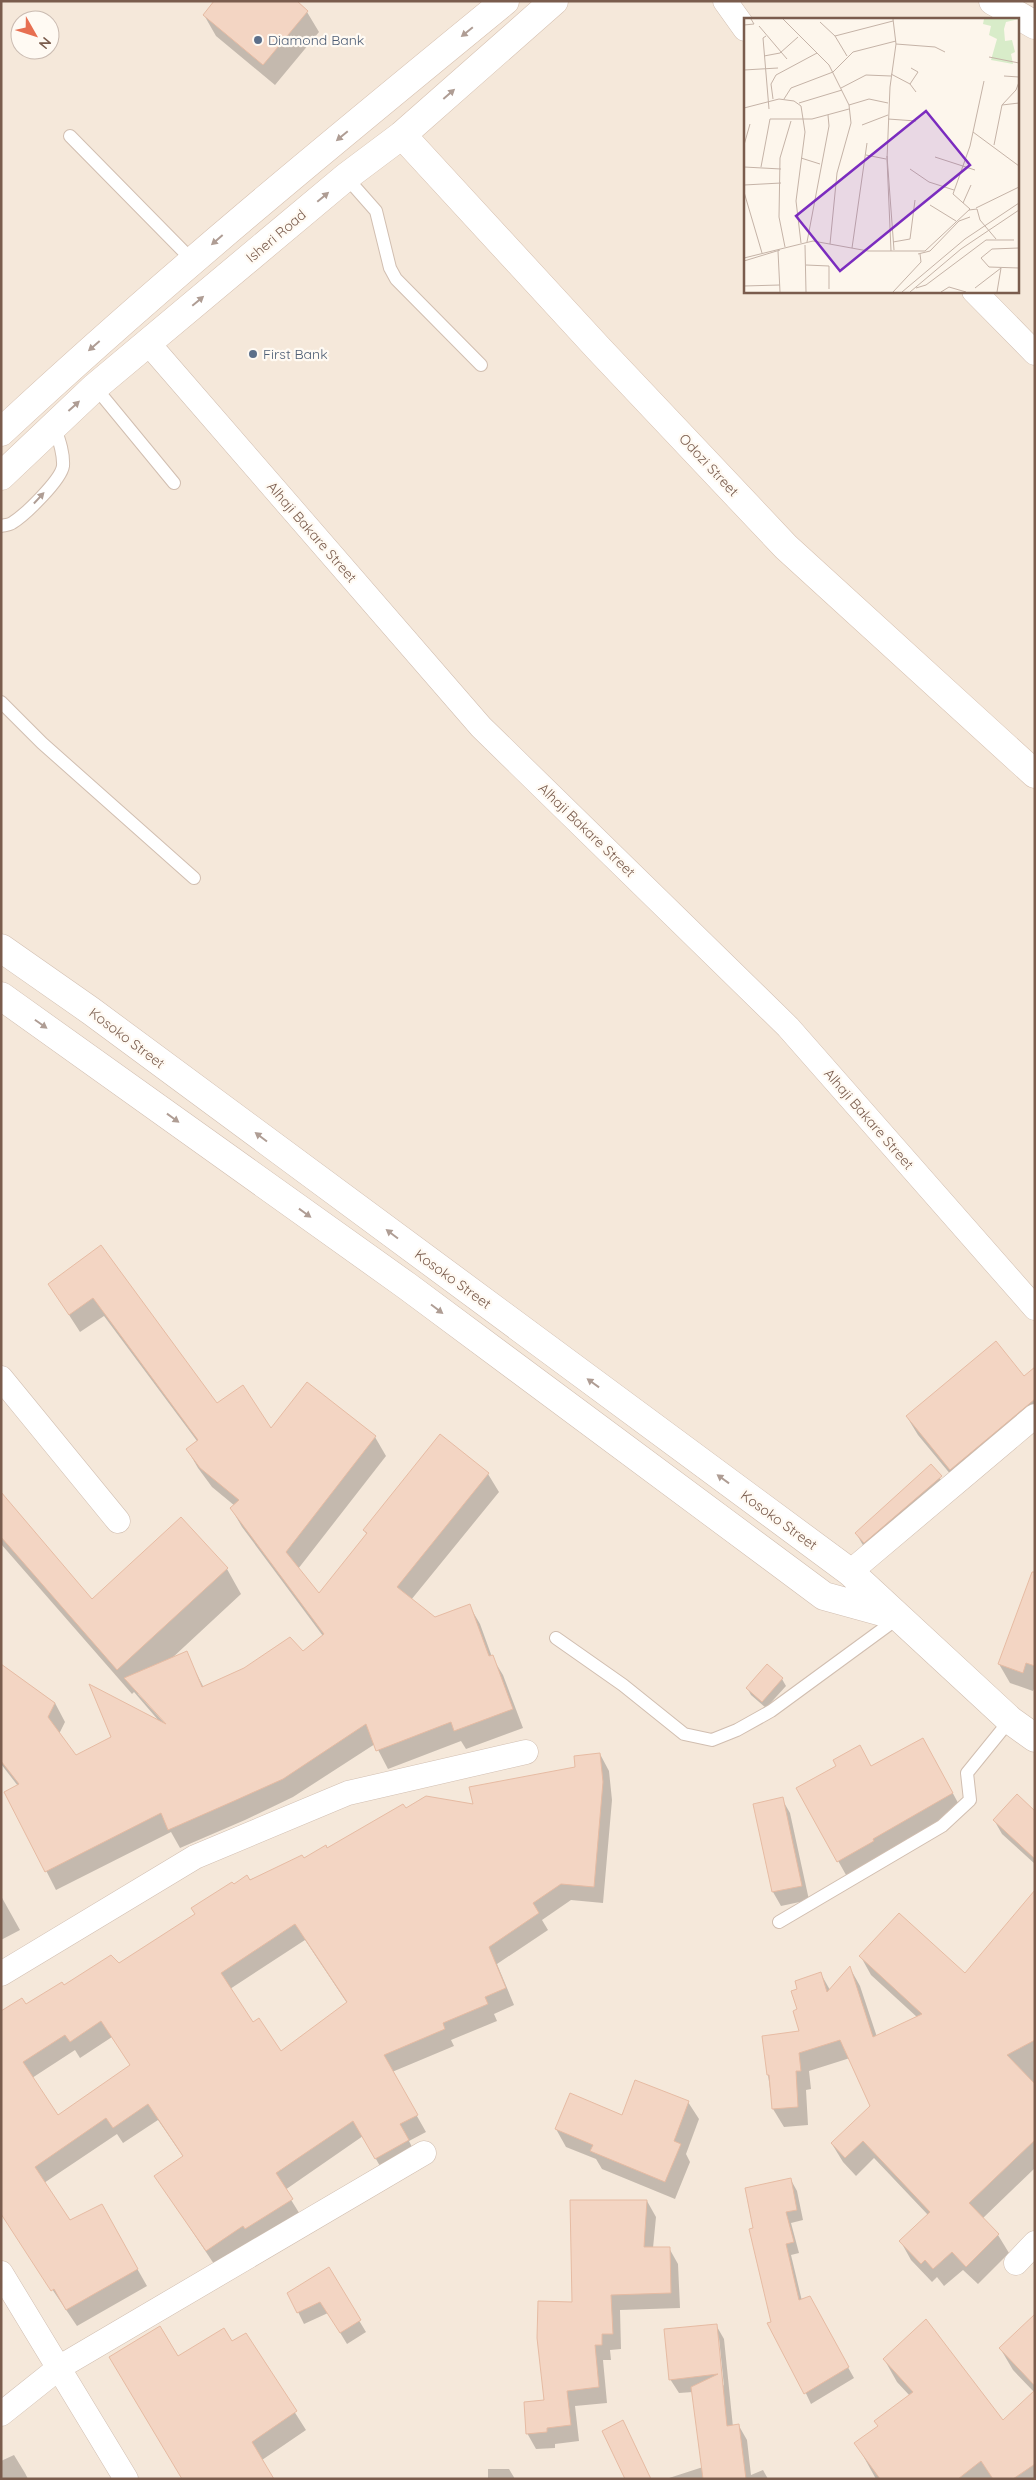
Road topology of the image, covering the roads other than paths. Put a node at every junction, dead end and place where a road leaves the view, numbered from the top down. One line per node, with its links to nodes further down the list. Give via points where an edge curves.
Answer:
1 (505, 1): 10 (street, one-way to 10)
2 (554, 1): 7 (street, Isheri Road, one-way to 2)
3 (725, 1): 6 (street)
4 (993, 1): 5 (street)
5 (1035, 25)
6 (744, 28)
7 (402, 135): 9 (street, Isheri Road); 22 (street, Odozi Street, via 786,546)
8 (70, 136): 10 (lane)
9 (346, 177): 12 (street, Isheri Road, one-way to 9); 14 (lane, via 376,211 390,268 396,279)
10 (192, 260): 17 (street, one-way to 17)
11 (975, 292): 13 (street)
12 (148, 343): 15 (street, Isheri Road); 28 (street, Alhaji Bakare Street, via 481,726 788,1027)
13 (1035, 353)
14 (481, 365)
15 (95, 387): 16 (street, Isheri Road, one-way to 15); 19 (lane)
16 (54, 425): 18 (street, Isheri Road); 20 (lane, one-way to 16, via 11,524 30,508 56,480 63,467)
17 (1, 432)
18 (1, 476)
19 (174, 483)
20 (1, 526)
21 (1, 702): 23 (lane, via 42,743)
22 (1035, 774)
23 (194, 878)
24 (1, 948): 26 (street, Kosoko Street)
25 (1, 996): 27 (street, Kosoko Street, one-way to 27)
26 (91, 1011): 27 (street); 32 (street, Kosoko Street, one-way to 26)
27 (68, 1043): 33 (street, Kosoko Street, one-way to 33, via 407,1286 824,1596)
28 (1035, 1308)
29 (1, 1378): 31 (street)
30 (1035, 1416): 32 (street)
31 (118, 1521)
32 (850, 1572): 33 (street, Kosoko Street)
33 (900, 1617): 34 (lane, via 771,1711 712,1740 684,1734); 35 (street, Kosoko Street)
34 (556, 1638)
35 (1010, 1720): 36 (street, Kosoko Street); 38 (lane, via 967,1773 970,1800 942,1826)
36 (1035, 1738)
37 (526, 1752): 39 (street, via 348,1793 195,1857)
38 (779, 1922)
39 (1, 1974)
40 (424, 2153): 44 (street)
41 (1035, 2244): 42 (street)
42 (1016, 2264)
43 (1, 2273): 44 (street)
44 (60, 2367): 45 (street); 46 (street)
45 (1, 2414)
46 (126, 2479)

